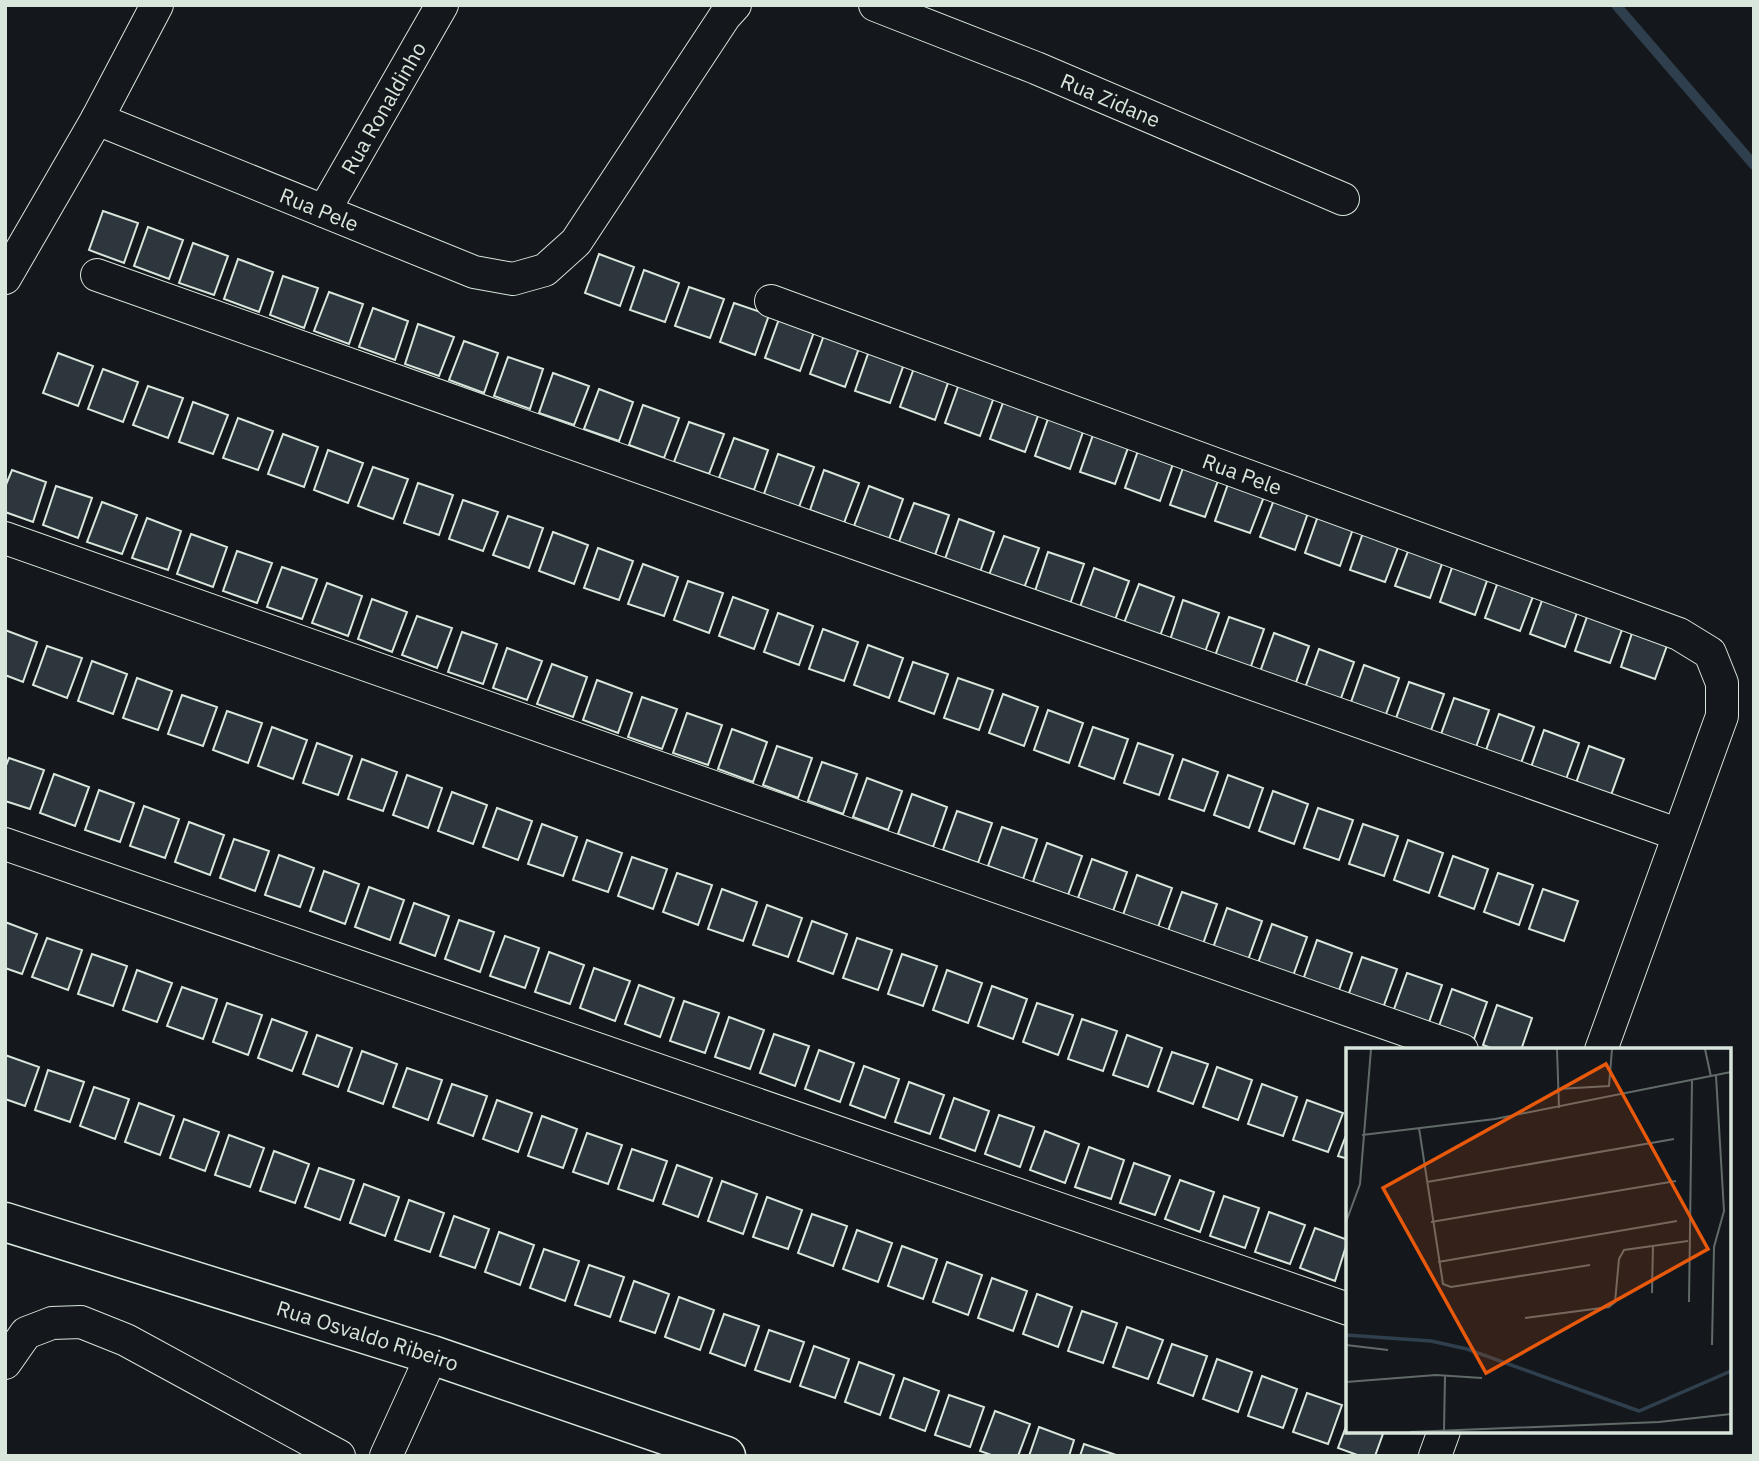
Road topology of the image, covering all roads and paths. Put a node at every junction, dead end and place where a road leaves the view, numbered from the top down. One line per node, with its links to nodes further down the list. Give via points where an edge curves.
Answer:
1 (157, 5): 5 (street)
2 (442, 5): 7 (street, Rua Ronaldinho)
3 (735, 5): 7 (street, Rua Pele, via 576,242 545,270 513,279 474,272)
4 (875, 5): 6 (street, Rua Zidane)
5 (97, 119): 7 (street, Rua Pele); 9 (street)
6 (1343, 199)
7 (324, 211)
8 (97, 275): 12 (street)
9 (5, 278)
10 (771, 301): 12 (street, Rua Pele, via 1679,634 1710,653 1722,683 1722,716)
11 (5, 538): 14 (street)
12 (1677, 834): 15 (street)
13 (5, 844): 17 (street)
14 (1456, 1048)
15 (1602, 1048)
16 (5, 1222): 18 (street, Rua Osvaldo Ribeiro)
17 (1346, 1308)
18 (432, 1355): 22 (street); 23 (street, Rua Osvaldo Ribeiro)
19 (5, 1363): 21 (street, via 26,1333 52,1322 80,1322 126,1340)
20 (1443, 1433): 24 (street)
21 (339, 1456)
22 (386, 1456)
23 (726, 1456)
24 (1435, 1456)

